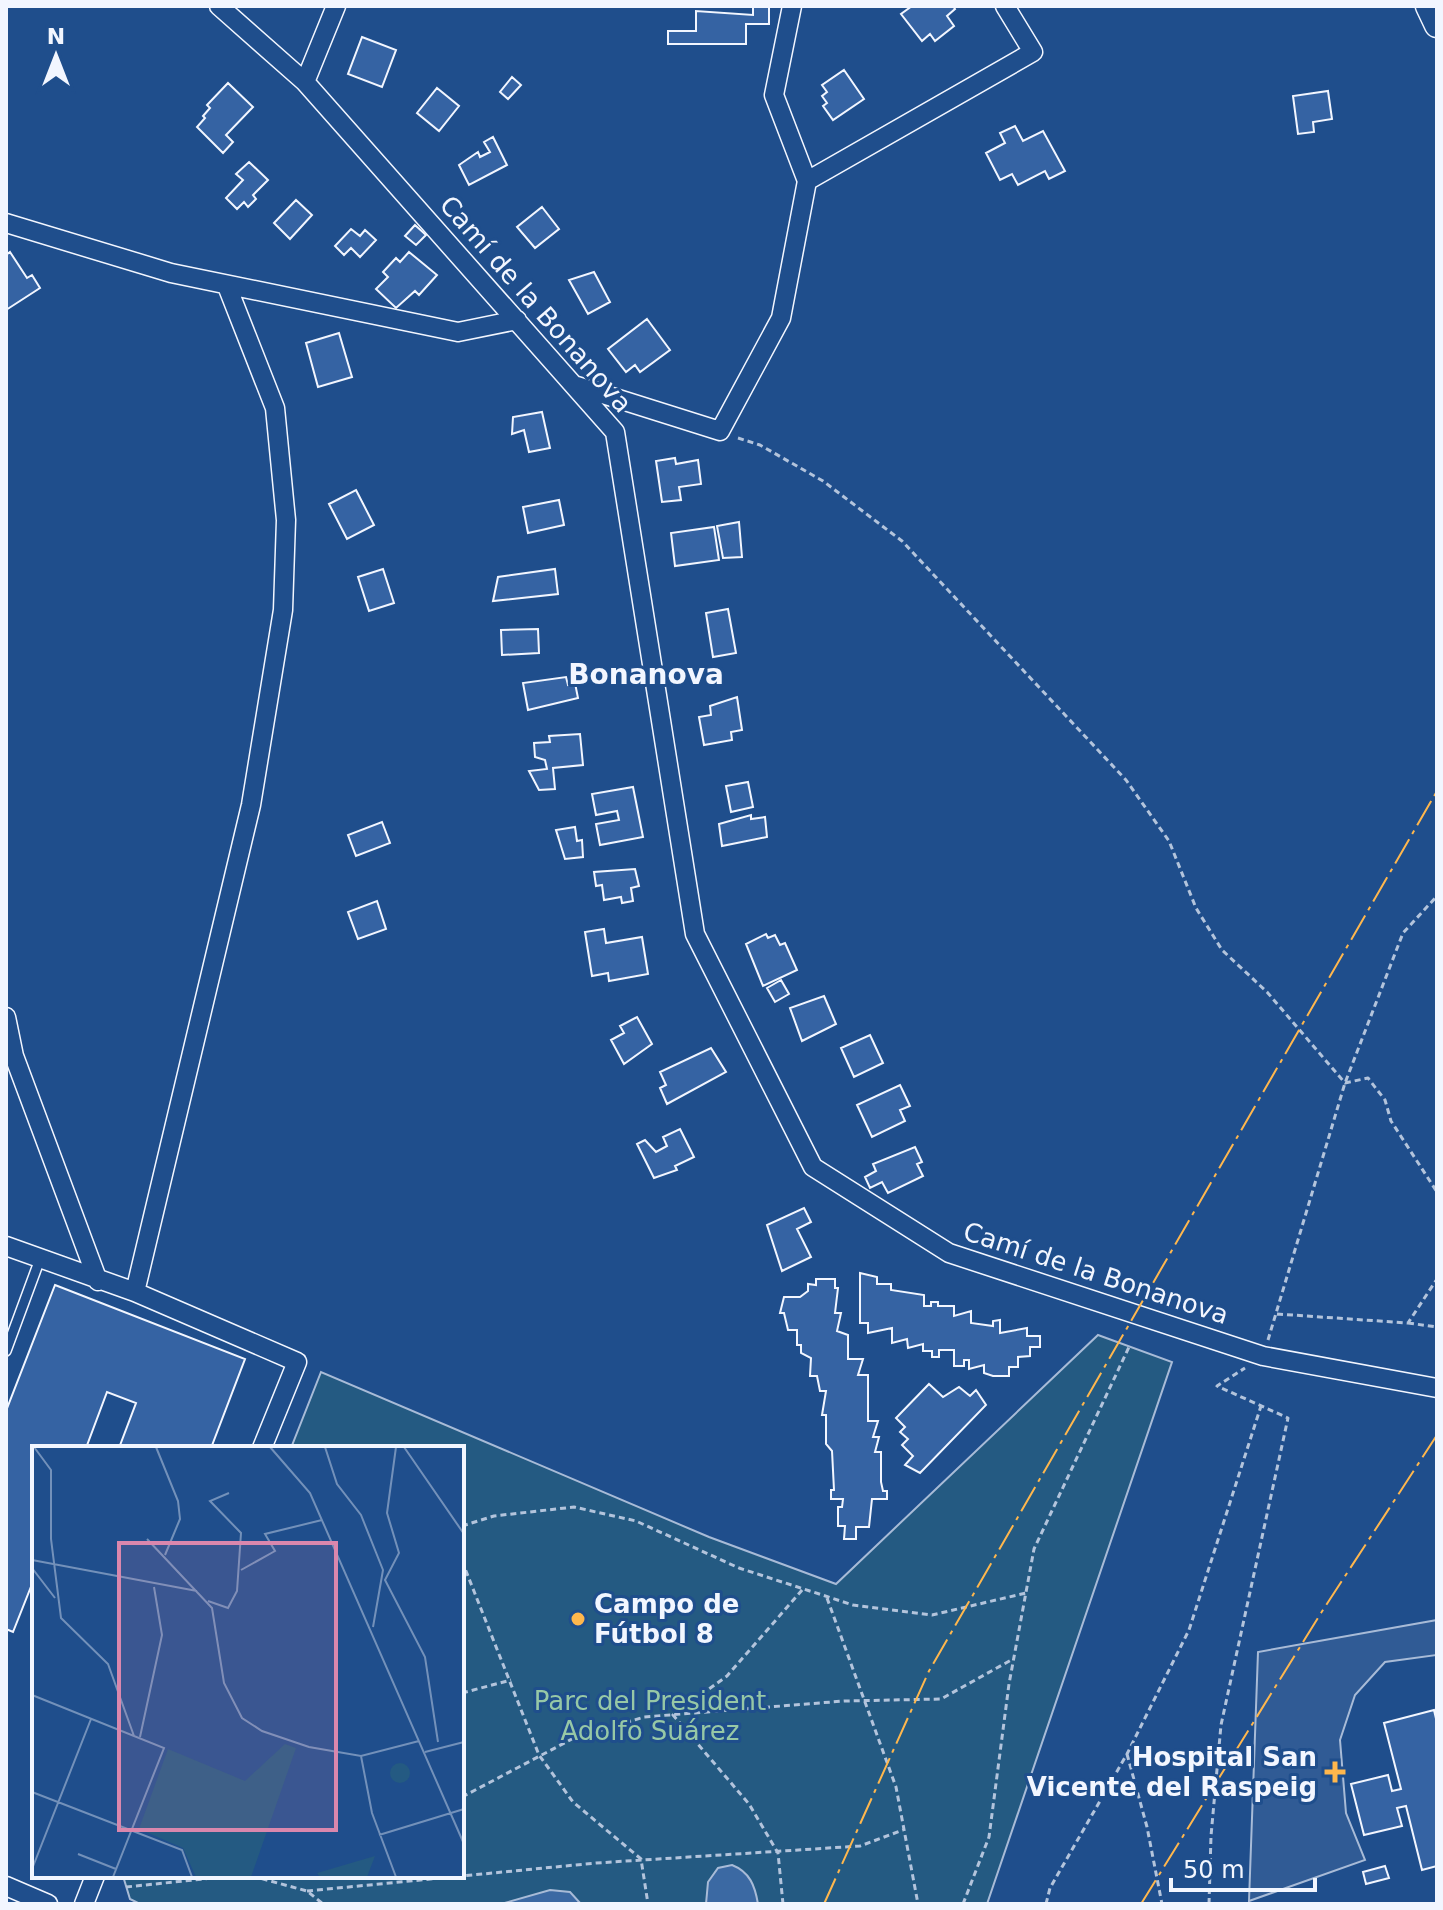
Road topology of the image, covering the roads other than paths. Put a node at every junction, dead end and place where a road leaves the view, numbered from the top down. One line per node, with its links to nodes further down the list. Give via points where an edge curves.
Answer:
1 (219, 6): 7 (street, Camí de la Bonanova)
2 (336, 6): 7 (street)
3 (792, 6): 8 (street, via 774,95)
4 (1005, 6): 8 (street, via 1033,52)
5 (1428, 6): 6 (main road)
6 (1437, 25)
7 (305, 82): 11 (street, Camí de la Bonanova)
8 (807, 181): 12 (street, via 781,318 720,431)
9 (6, 223): 10 (street)
10 (227, 286): 11 (street, via 458,332); 17 (street, via 275,408 286,520 283,610 251,805)
11 (517, 320): 12 (street, Camí de la Bonanova)
12 (571, 384): 19 (street, Camí de la Bonanova, via 615,432 695,934 813,1167 949,1253 1263,1356)
13 (6, 1017): 16 (street, via 14,1056)
14 (6, 1246): 15 (street)
15 (40, 1259): 16 (street); 18 (lane)
16 (98, 1281): 17 (street)
17 (135, 1292): 20 (street, via 297,1362)
18 (6, 1351)
19 (1437, 1388)
20 (263, 1446)
21 (94, 1878): 24 (street)
22 (6, 1886): 23 (street)
23 (48, 1904)
24 (84, 1904)

